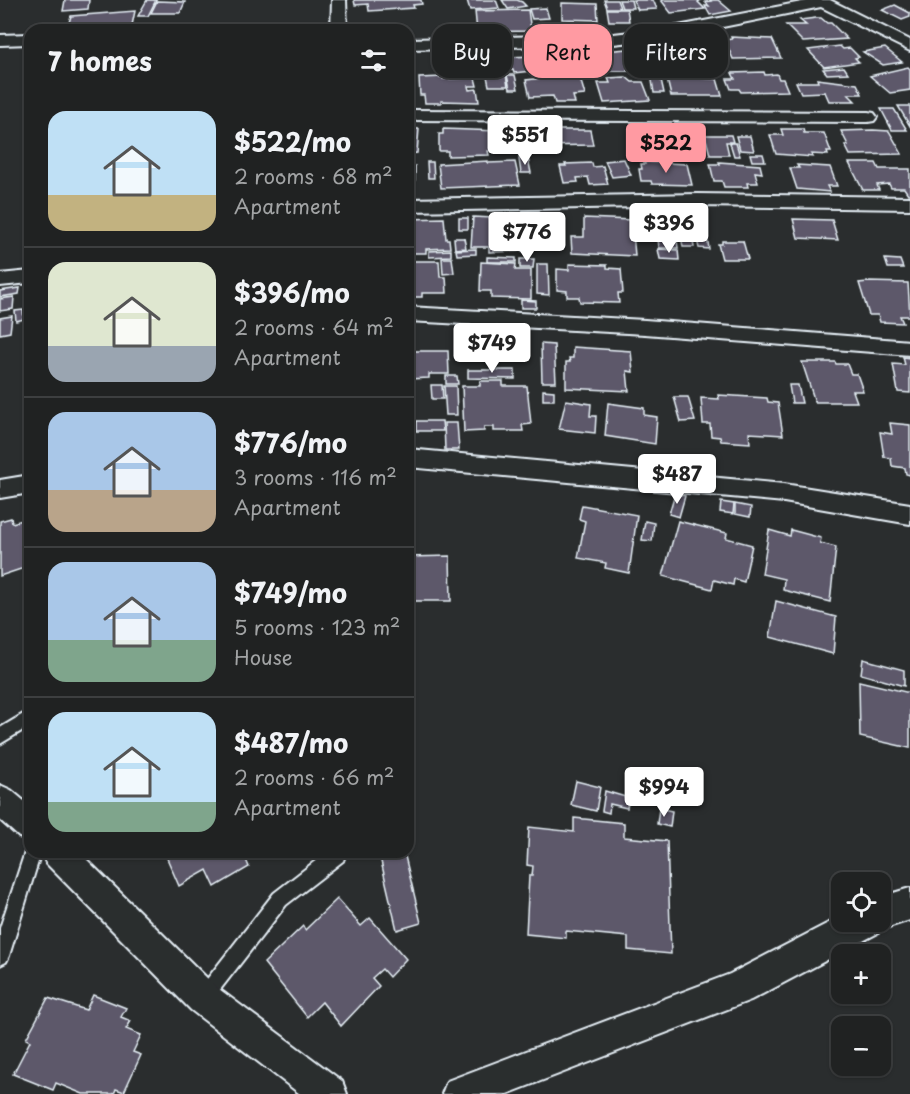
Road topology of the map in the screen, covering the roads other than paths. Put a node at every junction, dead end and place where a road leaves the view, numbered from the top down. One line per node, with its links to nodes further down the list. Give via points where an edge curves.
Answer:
1 (339, 0): 3 (street)
2 (821, 1): 6 (street, via 673,32 605,40); 7 (street)
3 (339, 24)
4 (24, 39): 5 (street)
5 (0, 40)
6 (414, 44)
7 (910, 46)
8 (414, 115): 9 (street)
9 (868, 117)
10 (910, 203): 11 (street, via 698,200)
11 (414, 205)
12 (24, 278): 13 (street)
13 (0, 280)
14 (414, 314): 15 (street, via 645,327)
15 (910, 348)
16 (414, 459): 19 (street, via 784,493)
17 (24, 485): 18 (street)
18 (0, 489)
19 (910, 514)
20 (24, 721): 21 (lane)
21 (0, 737)
22 (0, 800): 23 (street)
23 (24, 821)
24 (31, 858): 30 (lane)
25 (63, 858): 31 (street)
26 (333, 858): 31 (lane, via 280,899)
27 (910, 904): 28 (street)
28 (891, 910)
29 (845, 932): 33 (street, via 739,988)
30 (0, 956)
31 (203, 998): 32 (street)
32 (328, 1094)
33 (460, 1094)

